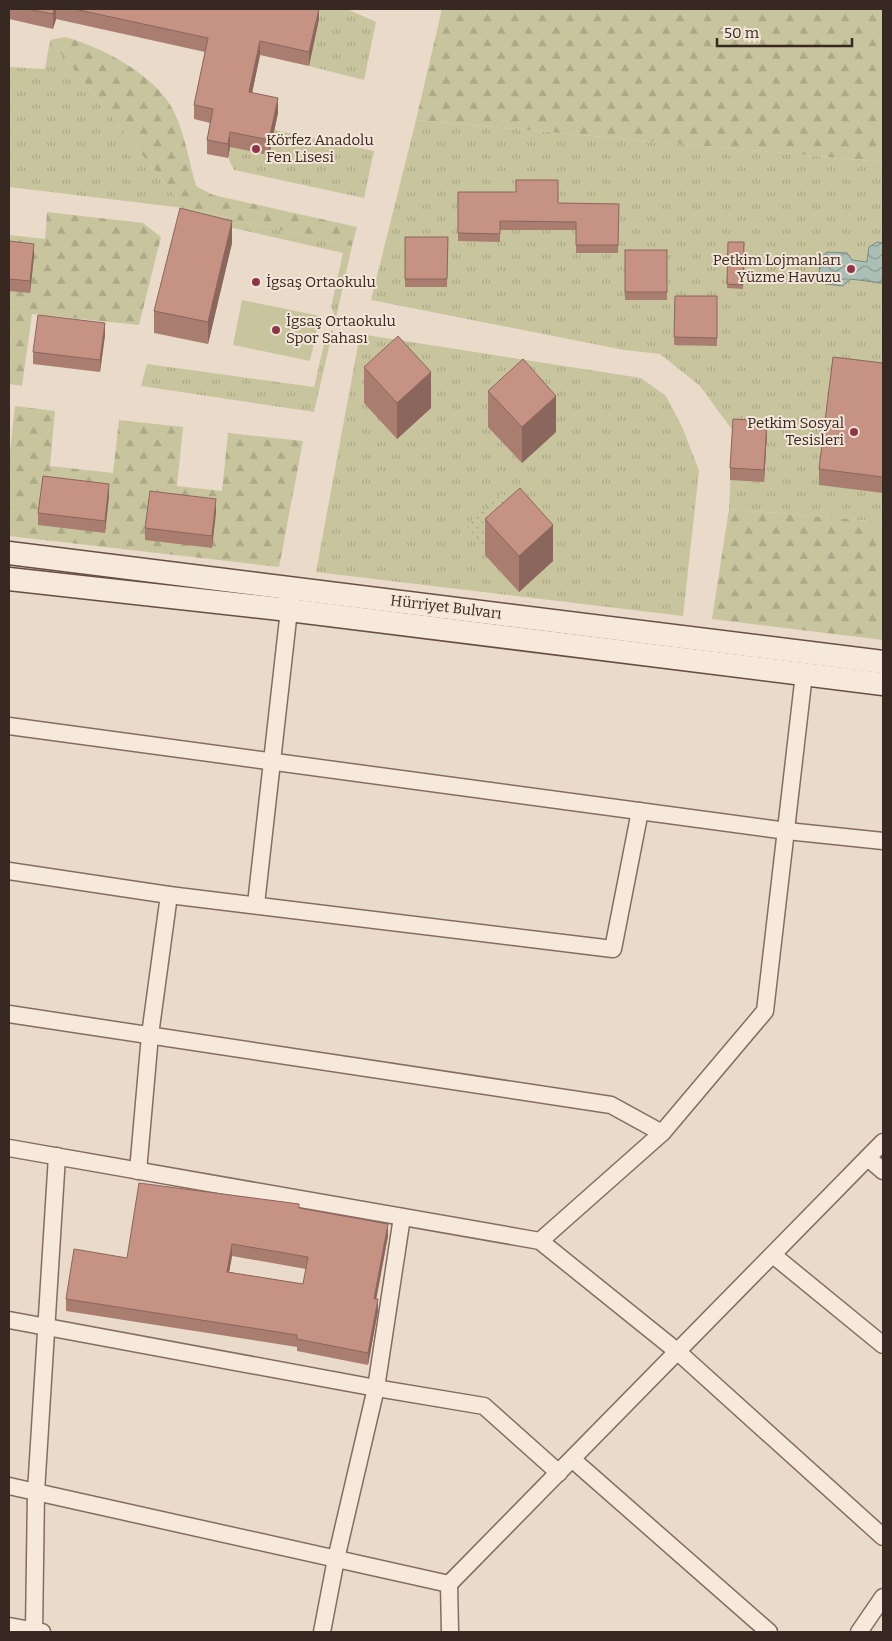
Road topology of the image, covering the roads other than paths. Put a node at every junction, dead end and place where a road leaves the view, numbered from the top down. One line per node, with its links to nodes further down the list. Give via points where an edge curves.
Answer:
1 (9, 553): 3 (main road, Hürriyet Bulvarı)
2 (9, 579): 4 (main road, Hürriyet Bulvarı)
3 (291, 588): 4 (street); 5 (main road, Hürriyet Bulvarı)
4 (289, 610): 6 (main road, Hürriyet Bulvarı); 9 (street)
5 (883, 662)
6 (804, 674): 7 (main road, Hürriyet Bulvarı); 11 (street)
7 (883, 684)
8 (9, 726): 9 (street)
9 (273, 762): 10 (street); 15 (street)
10 (640, 811): 11 (street); 15 (street, via 613,949)
11 (787, 832): 12 (street); 18 (street, via 765,1012)
12 (883, 841)
13 (9, 870): 14 (street)
14 (170, 895): 15 (street); 17 (street)
15 (256, 904)
16 (9, 1014): 17 (street)
17 (150, 1035): 18 (street, via 611,1106); 23 (street)
18 (662, 1133): 26 (street)
19 (883, 1142): 22 (street)
20 (9, 1148): 21 (street)
21 (56, 1156): 23 (street); 29 (street)
22 (868, 1158): 24 (street); 27 (street)
23 (138, 1171): 25 (street)
24 (883, 1171)
25 (402, 1217): 26 (street); 32 (street)
26 (540, 1241): 31 (street)
27 (773, 1255): 30 (street); 31 (street)
28 (9, 1320): 29 (street)
29 (45, 1327): 32 (street); 36 (street)
30 (883, 1345)
31 (678, 1352): 33 (street); 37 (street)
32 (376, 1388): 34 (street, via 484,1406); 38 (street)
33 (572, 1459): 34 (street); 45 (street)
34 (559, 1473): 39 (street)
35 (9, 1486): 36 (street)
36 (36, 1492): 38 (street); 42 (street)
37 (883, 1537)
38 (336, 1559): 39 (street); 43 (street)
39 (449, 1584): 44 (street)
40 (883, 1597): 46 (street)
41 (9, 1626): 42 (street)
42 (37, 1632)
43 (322, 1632)
44 (450, 1632)
45 (769, 1632)
46 (859, 1632)

